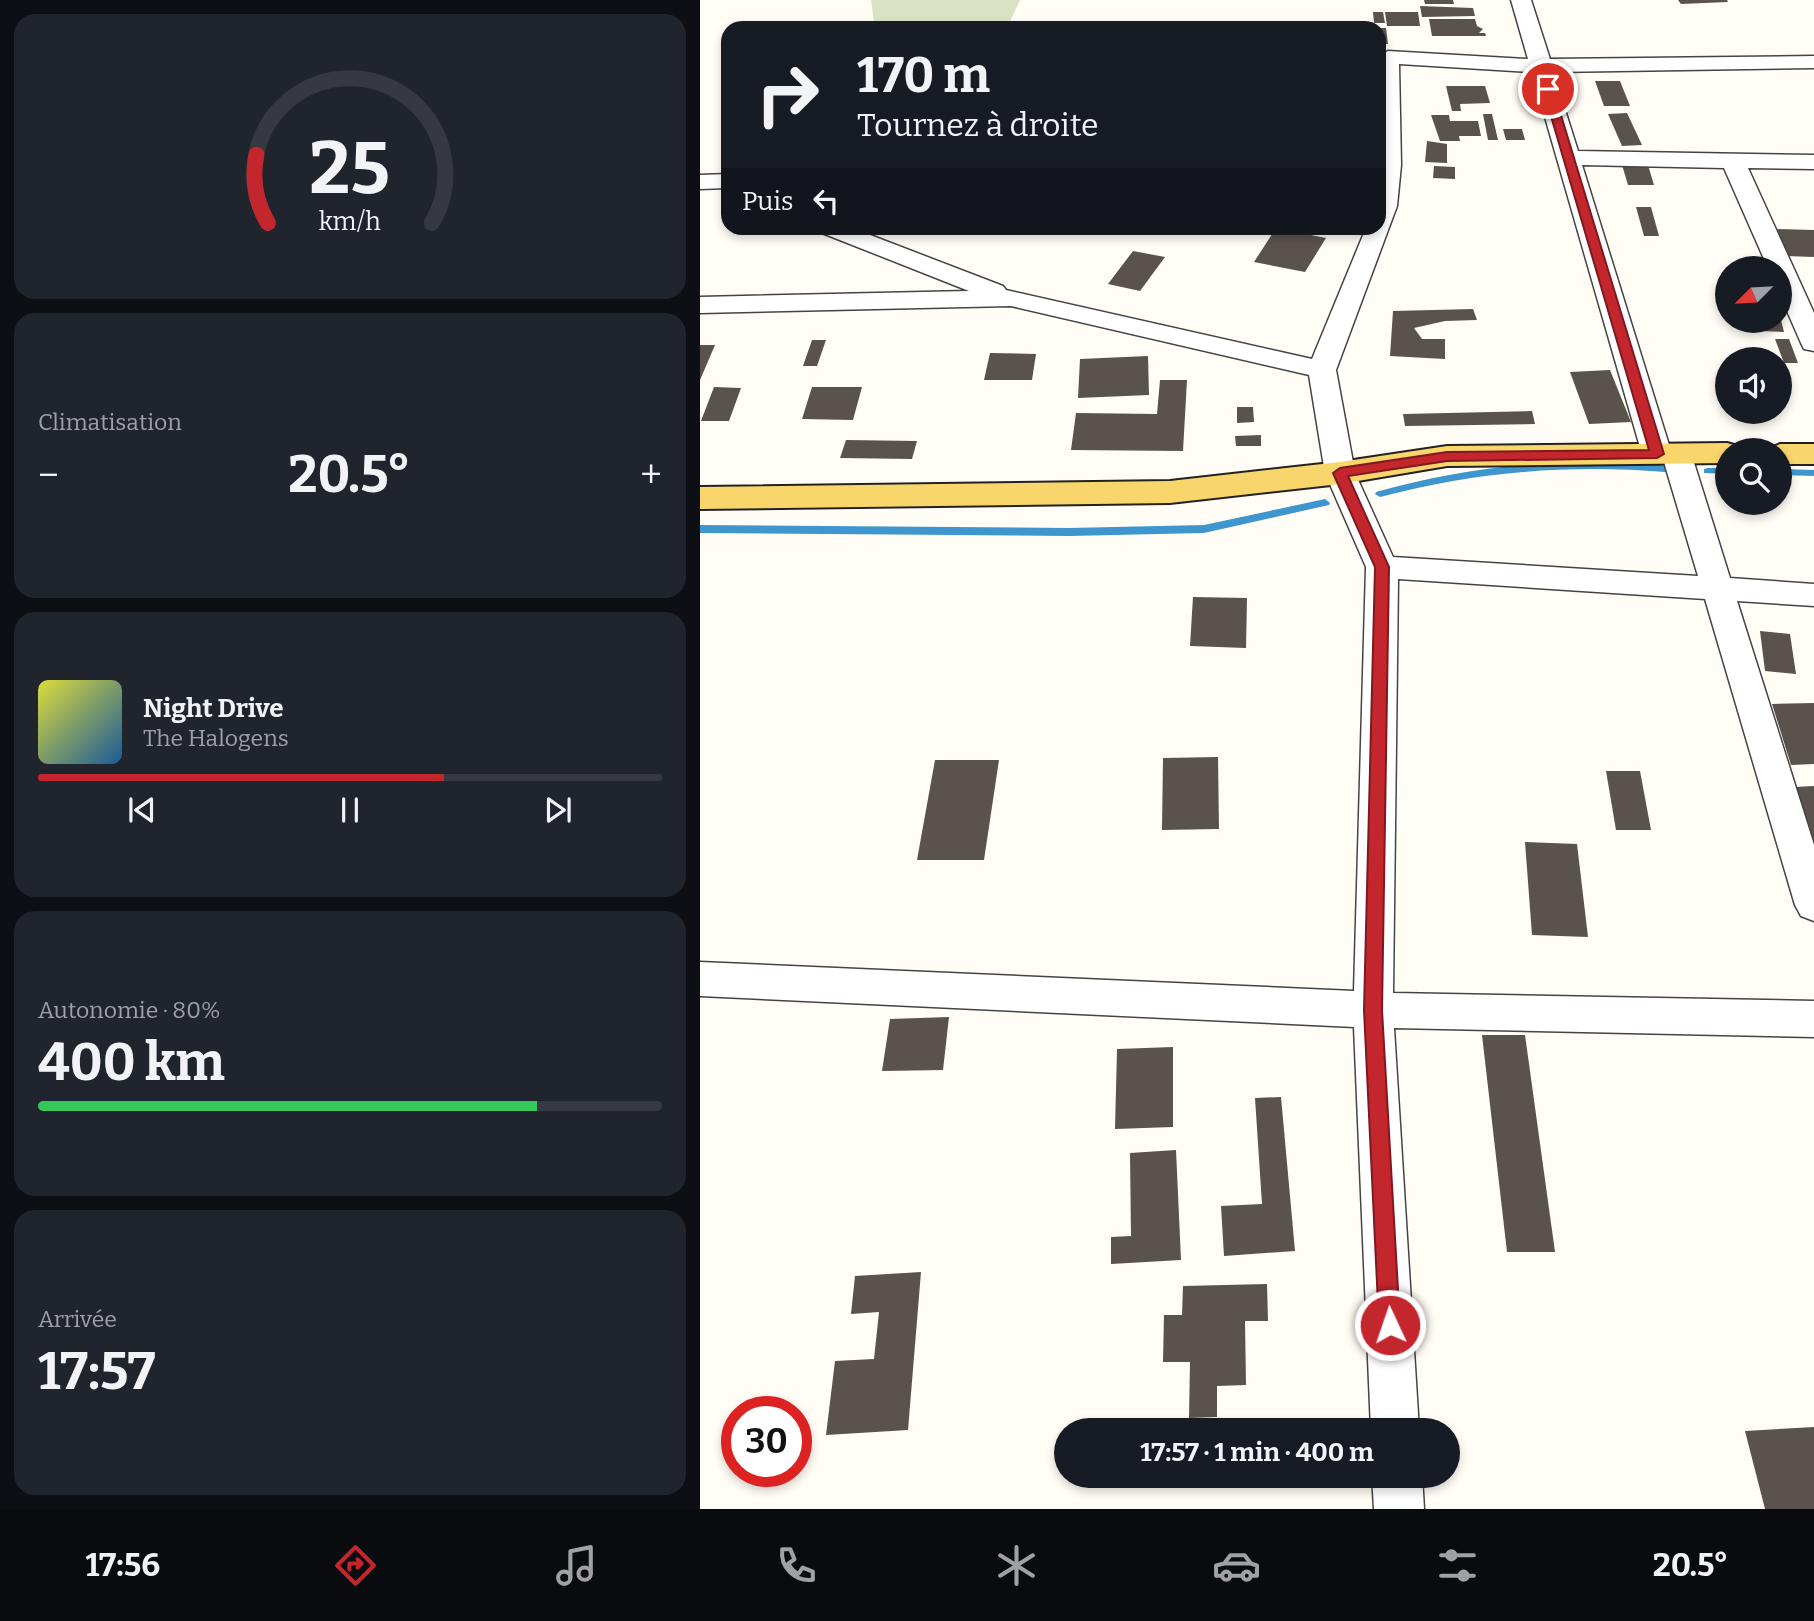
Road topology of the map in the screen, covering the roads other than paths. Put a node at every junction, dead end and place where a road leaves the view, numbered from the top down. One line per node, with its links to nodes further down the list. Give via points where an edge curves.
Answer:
1 (1521, 0): 4 (street)
2 (1386, 58): 4 (street)
3 (1814, 62): 4 (street)
4 (1541, 66): 6 (street)
5 (1386, 104): 11 (street)
6 (1568, 158): 7 (street); 18 (street)
7 (1733, 161): 8 (street); 16 (street)
8 (1814, 162)
9 (700, 182): 10 (street)
10 (721, 182)
11 (1386, 196)
12 (849, 235): 14 (street)
13 (1374, 235): 17 (street)
14 (1011, 298): 15 (street); 17 (street)
15 (700, 305)
16 (1814, 343)
17 (1322, 370): 22 (street)
18 (1667, 453): 19 (main road); 22 (main road, via 1447,456); 25 (street)
19 (1715, 453)
20 (1792, 454): 21 (main road)
21 (1814, 454)
22 (1340, 473): 23 (main road, via 1170,492); 24 (street)
23 (700, 498)
24 (1382, 567): 25 (street); 29 (street)
25 (1719, 587): 26 (street); 27 (street)
26 (1814, 595)
27 (1814, 905)
28 (700, 979): 29 (street)
29 (1373, 1010): 30 (street); 31 (street)
30 (1814, 1019)
31 (1394, 1418)
32 (1398, 1488): 33 (street)
33 (1399, 1509)

